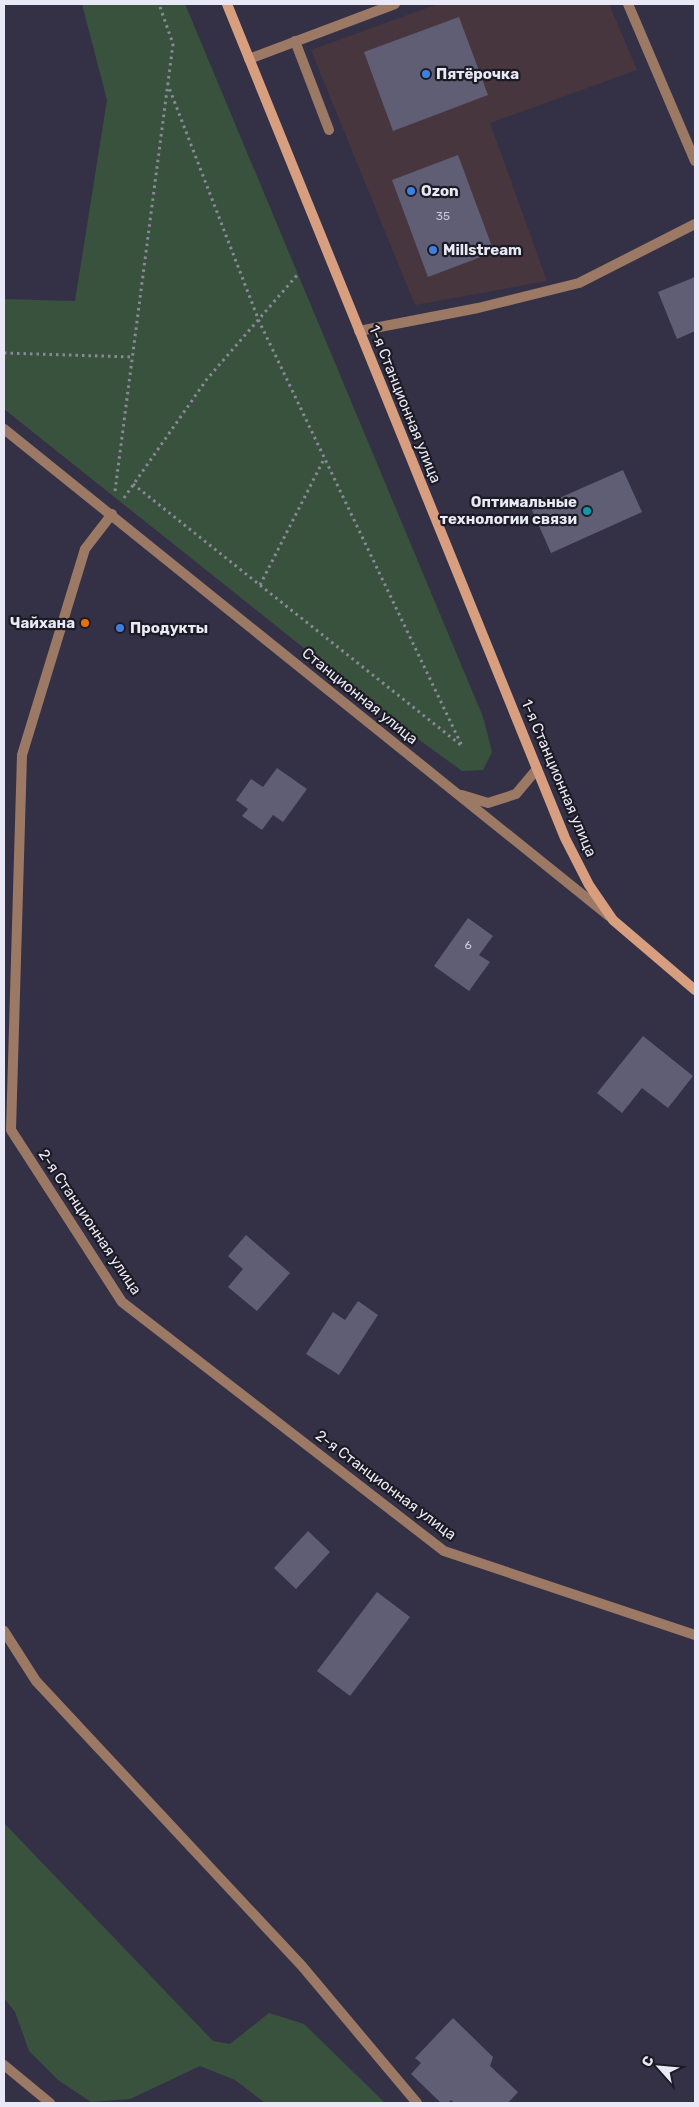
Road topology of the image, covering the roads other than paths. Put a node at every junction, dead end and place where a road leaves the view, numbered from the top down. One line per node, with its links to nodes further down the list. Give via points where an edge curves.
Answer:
1 (227, 4): 5 (main road, 1-я Станционная улица)
2 (395, 4): 4 (street)
3 (628, 4): 7 (street)
4 (296, 41): 5 (street); 6 (street)
5 (249, 59): 9 (main road, 1-я Станционная улица)
6 (328, 130)
7 (695, 161)
8 (695, 224): 9 (street, via 579,283 478,308)
9 (359, 331): 12 (main road, 1-я Станционная улица)
10 (4, 429): 11 (street, Станционная улица)
11 (112, 514): 13 (street, Станционная улица); 17 (street, 2-я Станционная улица, via 85,549 22,755 11,1130 122,1302 444,1551)
12 (537, 769): 13 (street, via 516,794 488,803); 14 (main road, 1-я Станционная улица, via 565,838 589,885)
13 (456, 793): 14 (street, Станционная улица)
14 (613, 920): 15 (main road, Станционная улица)
15 (695, 990)
16 (4, 1631): 20 (street, via 36,1681 302,1966)
17 (695, 1635)
18 (4, 2065): 19 (street)
19 (50, 2103)
20 (416, 2103)

